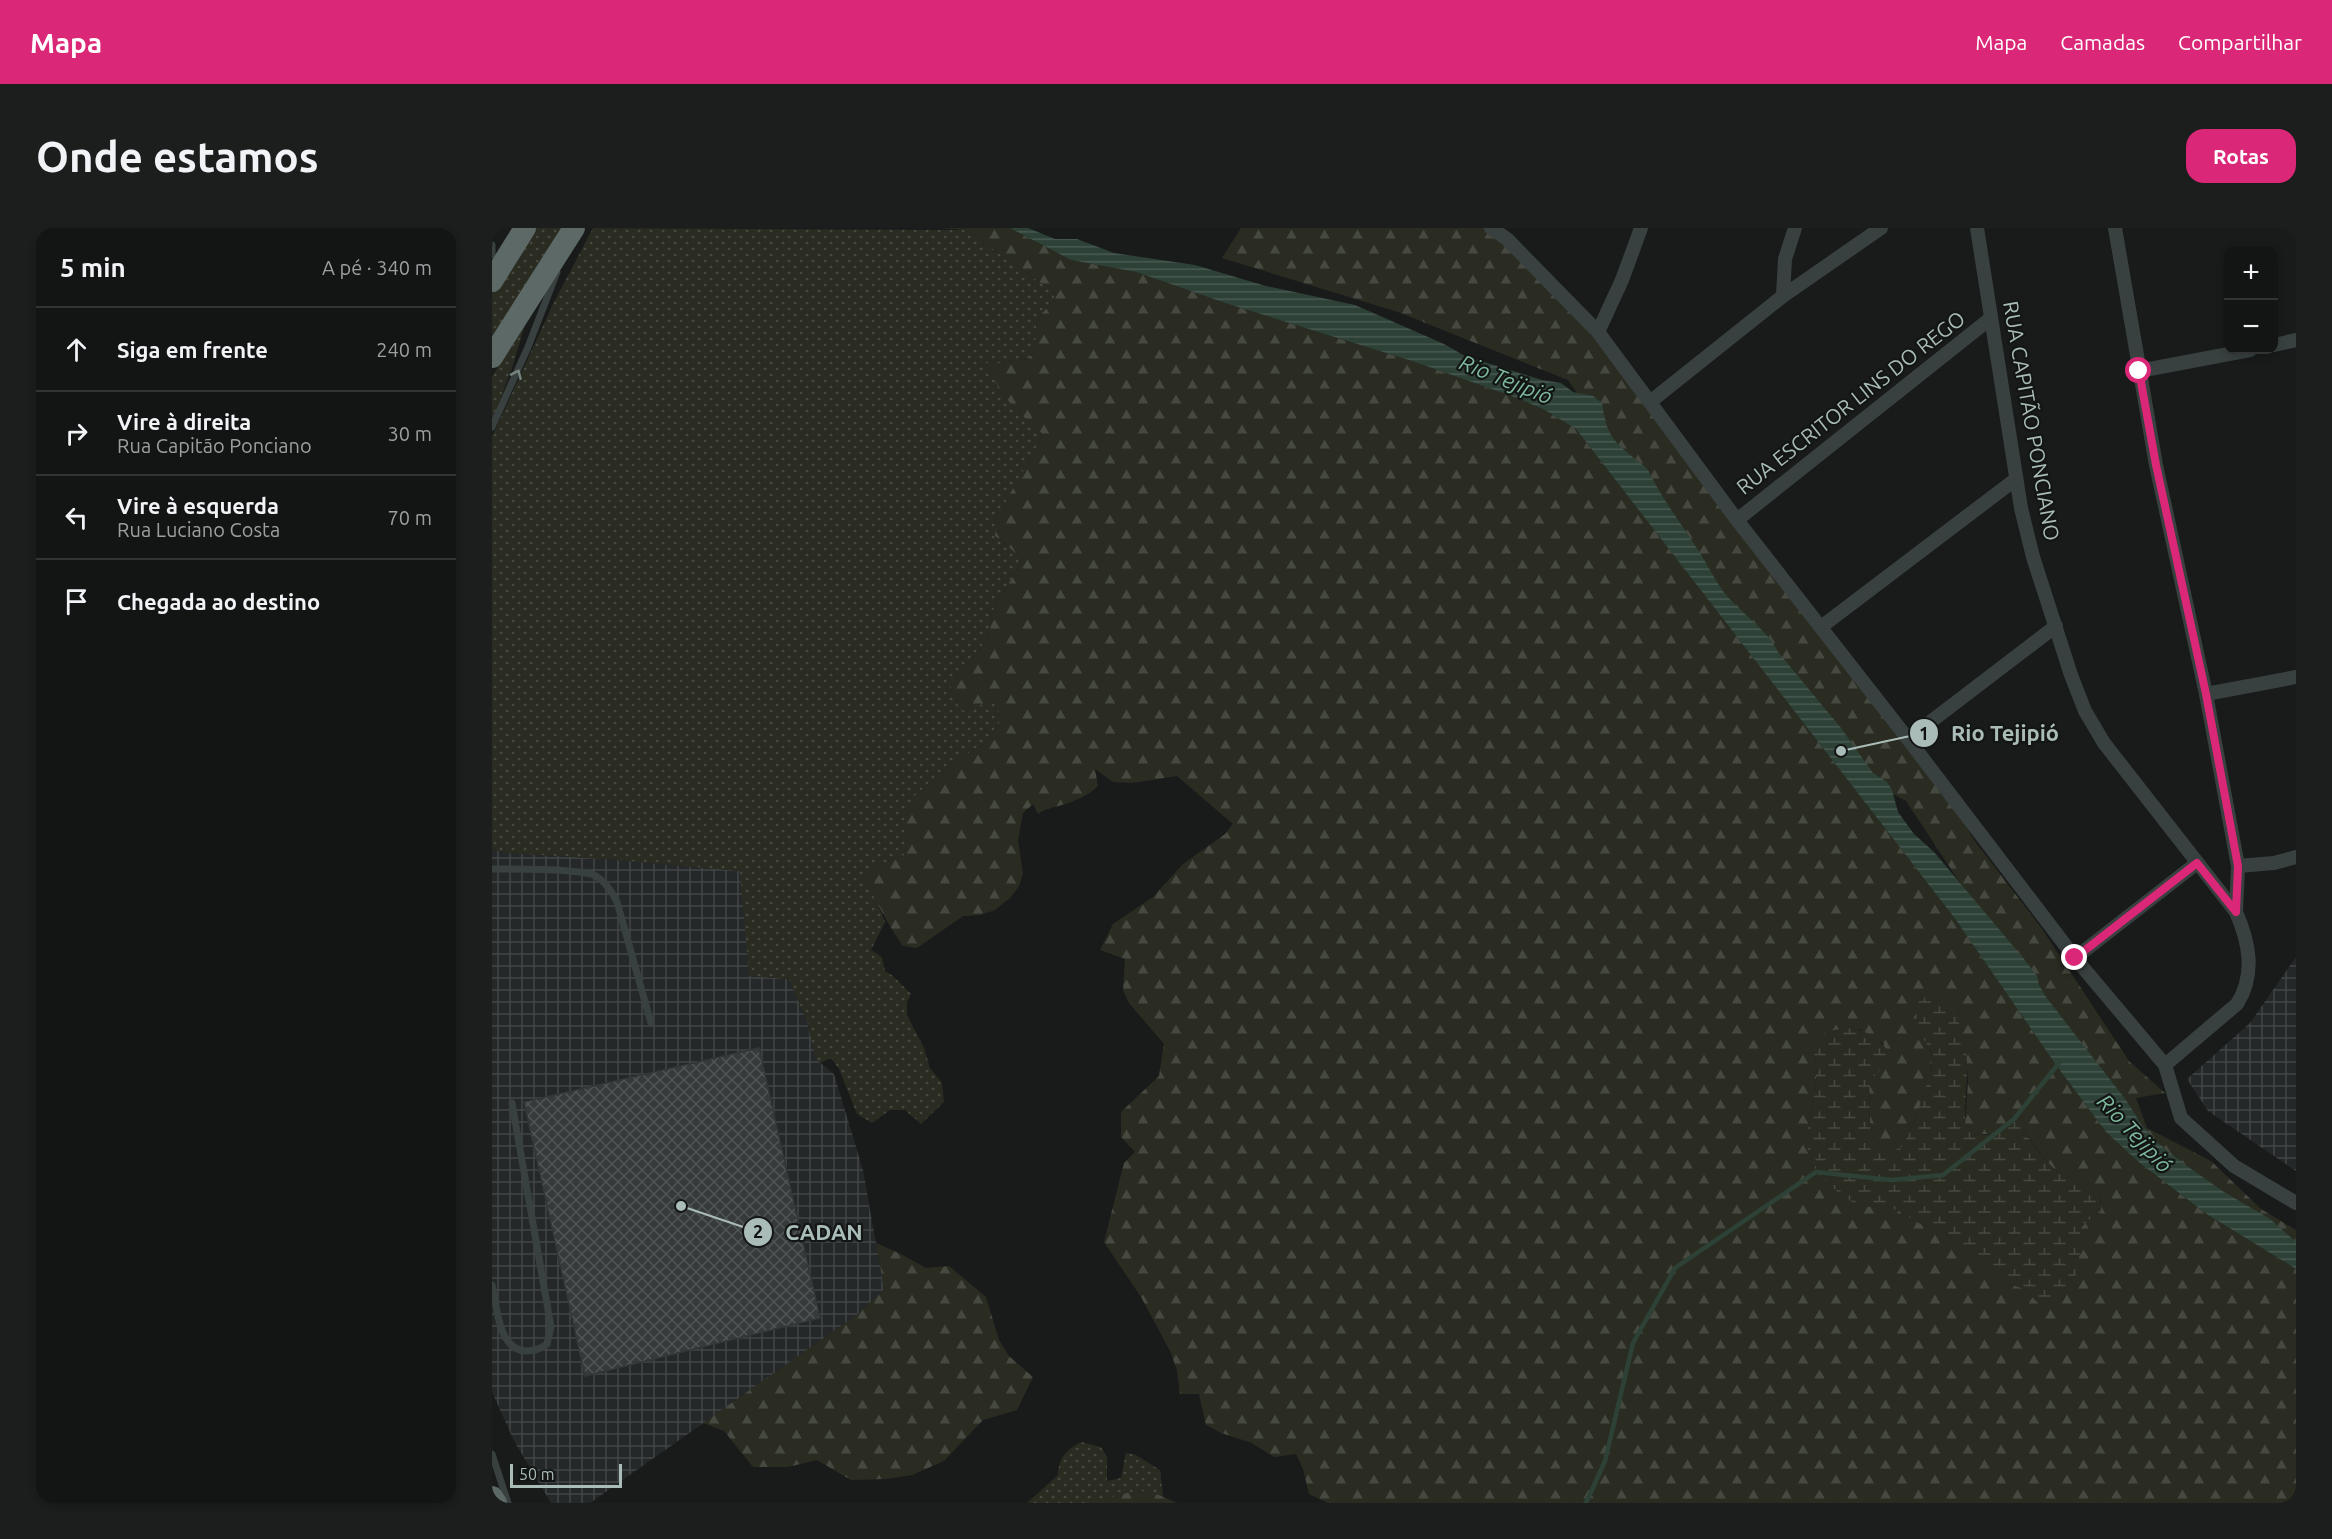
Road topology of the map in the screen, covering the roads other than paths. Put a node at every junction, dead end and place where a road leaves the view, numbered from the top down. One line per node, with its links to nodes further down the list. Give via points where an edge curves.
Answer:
1 (525, 228): 11 (highway)
2 (1491, 228): 14 (street, via 1507,239)
3 (1641, 228): 14 (street)
4 (1796, 228): 12 (street, via 1785,259)
5 (1881, 228): 12 (street)
6 (1977, 228): 13 (street, RUA CAPITÃO PONCIANO)
7 (2115, 228): 19 (street)
8 (571, 233): 18 (highway); 21 (lane, one-way to 8, via 552,288)
9 (492, 245): 10 (lane)
10 (492, 255)
11 (492, 281)
12 (1783, 296): 20 (street)
13 (1990, 318): 22 (street, RUA CAPITÃO PONCIANO); 23 (street, RUA ESCRITOR LINS DO REGO)
14 (1598, 332): 20 (street)
15 (2296, 340): 16 (street)
16 (2278, 344)
17 (2229, 354): 19 (street)
18 (492, 357)
19 (2139, 371): 27 (street)
20 (1650, 402): 23 (street)
21 (492, 427)
22 (2016, 479): 24 (street, RUA CAPITÃO PONCIANO, via 2033,557); 25 (street)
23 (1737, 520): 25 (street)
24 (2056, 626): 28 (street); 30 (street, RUA CAPITÃO PONCIANO, via 2082,702 2104,742)
25 (1821, 627): 28 (street)
26 (2296, 677): 27 (street)
27 (2206, 694): 31 (street)
28 (1908, 739): 34 (street)
29 (2296, 857): 31 (street)
30 (2197, 863): 33 (street, RUA CAPITÃO PONCIANO); 34 (street)
31 (2238, 866): 33 (street)
32 (492, 869): 35 (lane, via 581,873 596,876 606,885 617,902)
33 (2236, 912): 36 (street, RUA CAPITÃO PONCIANO, via 2248,944 2244,993 2237,1004)
34 (2075, 958): 36 (street)
35 (651, 1023)
36 (2165, 1065): 38 (street, via 2181,1119 2235,1166)
37 (512, 1103): 39 (lane, via 551,1327 547,1344 522,1351 507,1341)
38 (2296, 1203)
39 (492, 1285)
40 (492, 1454): 43 (lane)
41 (492, 1497): 42 (highway)
42 (496, 1503)
43 (508, 1503)

